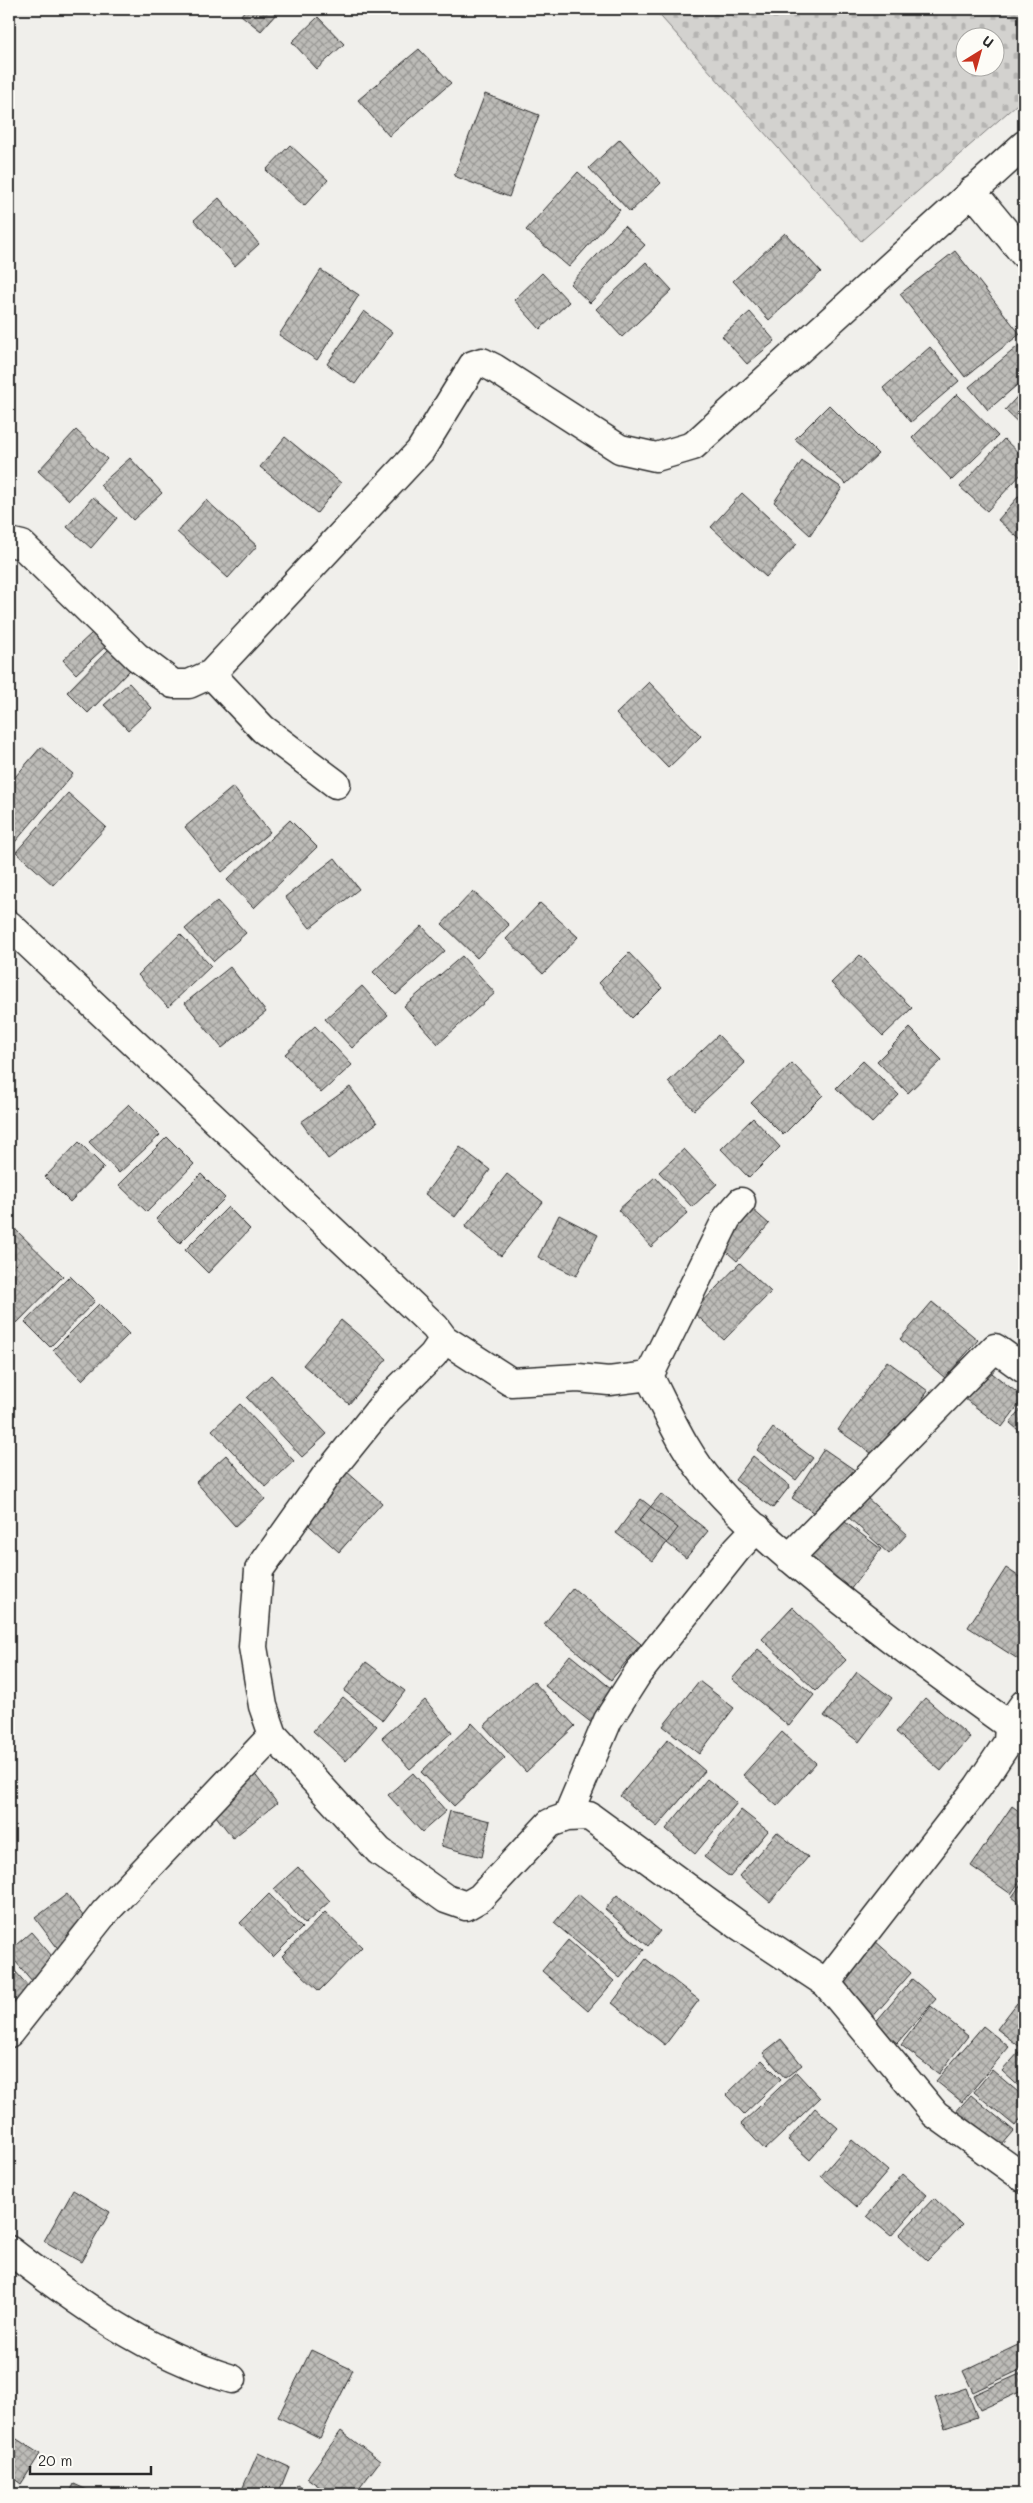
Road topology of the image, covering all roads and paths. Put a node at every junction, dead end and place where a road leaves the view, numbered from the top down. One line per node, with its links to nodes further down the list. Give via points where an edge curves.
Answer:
1 (1024, 145): 2 (street)
2 (972, 191): 3 (street); 5 (street, via 693,446 656,457 620,449 494,368 482,362 473,365 420,451)
3 (1024, 254)
4 (9, 542): 5 (street, via 22,545 136,657 172,684 189,684)
5 (211, 674): 6 (street, via 263,729)
6 (336, 784)
7 (9, 925): 9 (street)
8 (741, 1202): 11 (street, via 727,1218)
9 (444, 1339): 11 (street, via 511,1382 578,1378 609,1382); 15 (street, via 433,1355 387,1400 325,1477 259,1570 253,1647 263,1706)
10 (1024, 1369): 13 (street, via 995,1348)
11 (649, 1376): 12 (street, via 684,1443 714,1486)
12 (757, 1528): 13 (street); 16 (street, via 638,1673 608,1720)
13 (789, 1558): 14 (street, via 898,1646)
14 (1017, 1714): 17 (street, via 1008,1742 978,1787)
15 (273, 1735): 16 (street, via 379,1851 446,1899 466,1906 480,1898 550,1823); 18 (street, via 104,1913)
16 (567, 1817): 17 (street, via 589,1816)
17 (826, 1983): 19 (street, via 935,2114)
18 (9, 2033)
19 (1024, 2178)
20 (9, 2250): 21 (street, via 64,2292 150,2347 186,2364)
21 (232, 2378)

